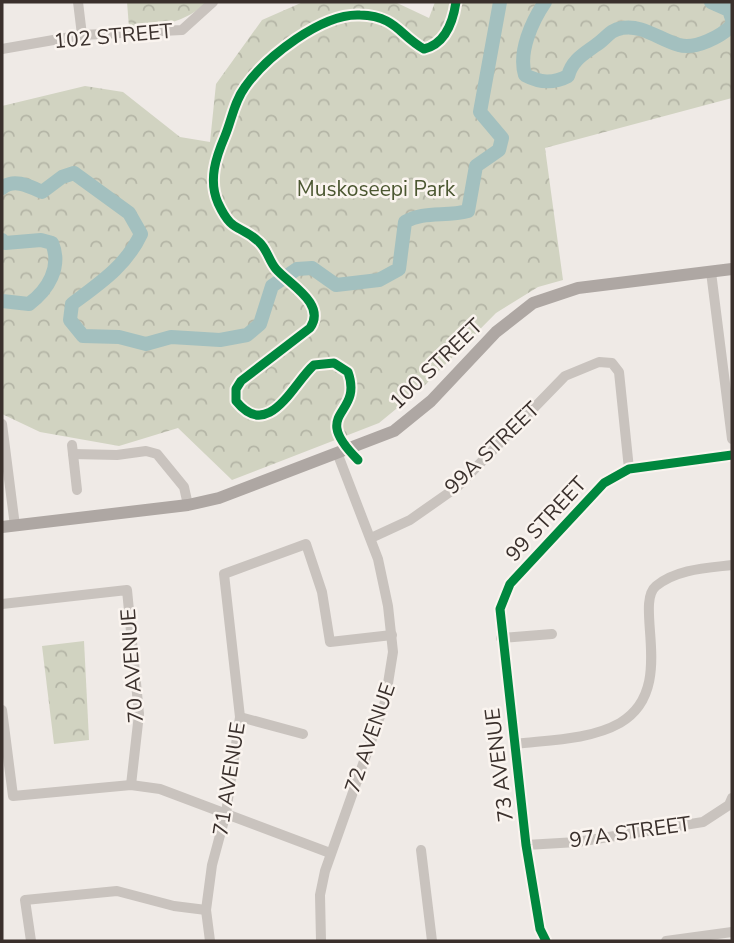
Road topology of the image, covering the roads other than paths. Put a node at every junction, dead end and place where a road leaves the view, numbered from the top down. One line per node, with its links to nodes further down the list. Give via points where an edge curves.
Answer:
1 (78, 2): 3 (street)
2 (213, 2): 3 (street, 102 STREET, via 182,30)
3 (82, 35): 4 (street, 102 STREET)
4 (2, 49)
5 (732, 269): 6 (main road, 100 STREET)
6 (711, 272): 8 (street); 9 (main road, 100 STREET, via 578,288 533,303 496,332 406,423)
7 (2, 424): 11 (street)
8 (732, 439)
9 (338, 454): 14 (main road, 100 STREET); 16 (street, 72 AVENUE)
10 (732, 455): 12 (street, 99 STREET)
11 (4, 464): 15 (street)
12 (629, 469): 16 (street, 99A STREET, via 619,372 612,363 599,362 565,376 457,487 410,520); 18 (street, 99 STREET, via 604,483 581,505)
13 (77, 490): 14 (street, via 73,450 117,455 146,451 157,454 184,487)
14 (188, 505): 15 (main road, 100 STREET)
15 (8, 526)
16 (371, 538): 21 (street, 72 AVENUE)
17 (732, 565): 26 (street, via 685,571 654,587 648,600 653,655 650,682 632,712 619,723 586,735)
18 (510, 584): 22 (street, 73 AVENUE, via 500,609)
19 (2, 604): 27 (street, 70 AVENUE, via 127,590 139,714)
20 (552, 634): 22 (street)
21 (392, 635): 24 (street, 71 AVENUE, via 330,642 306,544 224,574); 32 (street, 72 AVENUE, via 389,688)
22 (501, 638): 26 (street, 73 AVENUE)
23 (2, 710): 27 (street, via 13,796)
24 (240, 717): 25 (street); 29 (street, 71 AVENUE)
25 (303, 734)
26 (515, 744): 30 (street, 73 AVENUE)
27 (131, 785): 29 (street, via 160,789)
28 (731, 801): 30 (street, 97A STREET, via 702,822 578,842)
29 (226, 813): 32 (street); 33 (street, 71 AVENUE)
30 (526, 845): 39 (street, 73 AVENUE)
31 (421, 850): 38 (street)
32 (330, 853): 37 (street, 72 AVENUE, via 320,895)
33 (206, 910): 35 (street, via 117,891 25,900); 36 (street, 71 AVENUE)
34 (732, 932): 40 (street)
35 (31, 941)
36 (210, 941)
37 (321, 941)
38 (432, 941)
39 (546, 941)
40 (666, 941)

